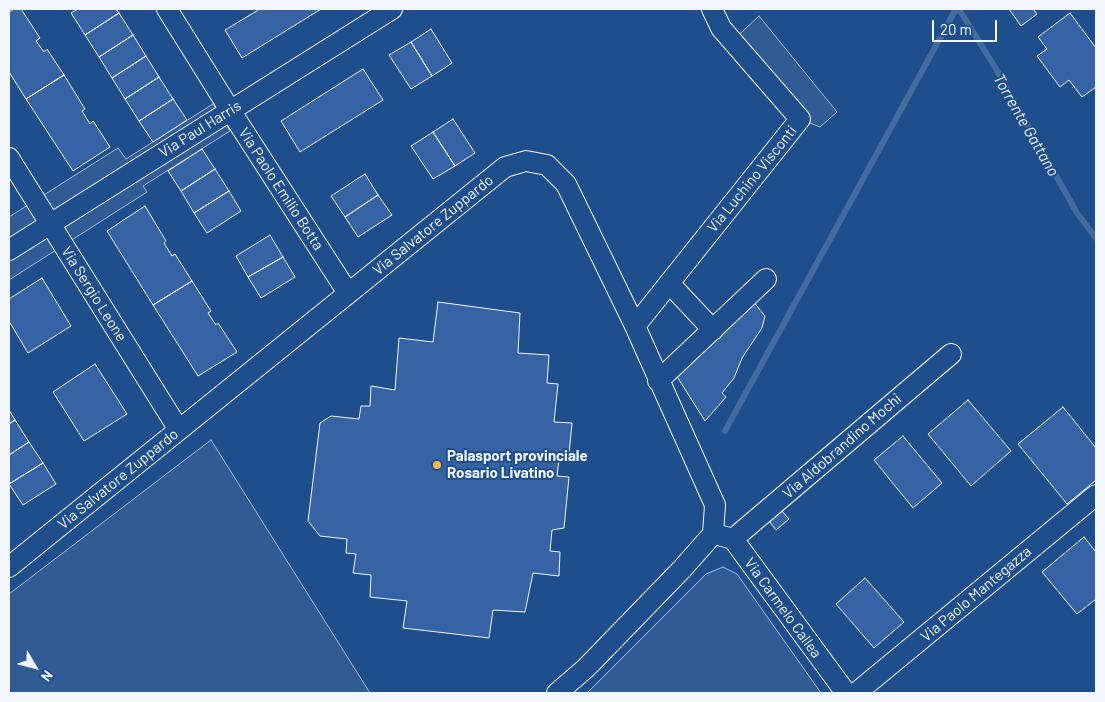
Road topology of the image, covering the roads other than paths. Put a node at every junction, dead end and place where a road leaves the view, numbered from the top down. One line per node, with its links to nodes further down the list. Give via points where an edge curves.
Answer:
1 (167, 9): 4 (street, Via Paolo Emilio Botta)
2 (392, 9): 4 (street, Via Paul Harris)
3 (712, 9): 9 (street, Via Luchino Visconti, via 721,28 800,119)
4 (230, 110): 6 (street, Via Paul Harris); 10 (street, Via Paolo Emilio Botta)
5 (9, 158): 6 (street, Via Sergio Leone)
6 (50, 224): 7 (street, Via Paul Harris); 15 (street, Via Sergio Leone)
7 (9, 250)
8 (766, 279): 12 (street)
9 (669, 283): 11 (street, Via Luchino Visconti); 12 (street)
10 (348, 293): 11 (street, Via Salvatore Zuppardo, via 505,167 526,161 547,165 566,184); 15 (street, Via Salvatore Zuppardo)
11 (635, 326): 14 (street, Via Salvatore Zuppardo)
12 (713, 330): 14 (street)
13 (951, 354): 18 (street, Via Aldobrandino Mochi)
14 (658, 381): 17 (street, Via Salvatore Zuppardo, via 715,505)
15 (179, 430): 19 (street, Via Salvatore Zuppardo)
16 (1096, 494): 22 (street, Via Paolo Mantegazza)
17 (712, 534): 18 (street); 20 (street, via 586,668)
18 (733, 539): 21 (street, Via Carmelo Callea)
19 (10, 564)
20 (557, 693)
21 (846, 693)
22 (856, 693)

